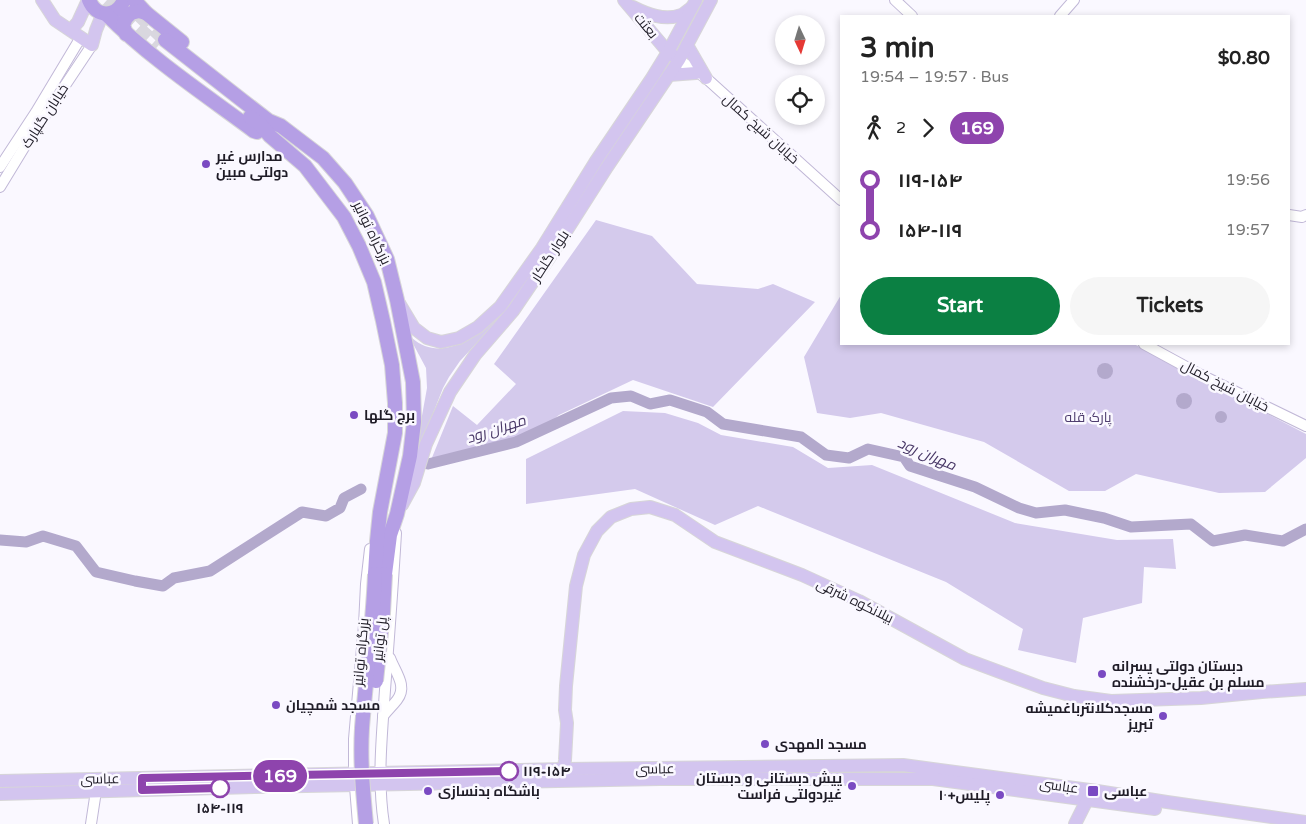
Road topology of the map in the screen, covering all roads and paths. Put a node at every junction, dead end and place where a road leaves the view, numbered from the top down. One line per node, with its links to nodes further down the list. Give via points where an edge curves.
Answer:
1 (42, 0): 14 (main road, via 55,20)
2 (88, 0): 10 (highway, via 95,10); 14 (main road)
3 (124, 0): 10 (highway, via 117,10)
4 (134, 0): 11 (highway)
5 (711, 0): 16 (main road, بلوار گلکار)
6 (894, 0): 12 (street)
7 (1074, 0): 13 (street)
8 (626, 2): 9 (main road, via 650,15 667,17 682,15); 18 (main road, بعثت)
9 (694, 3): 18 (main road, بلوار گلکار)
10 (105, 13): 15 (highway); 17 (main road)
11 (146, 13): 15 (highway, via 139,11 126,18); 22 (highway, via 276,115)
12 (911, 15)
13 (1061, 15)
14 (76, 34): 17 (main road); 24 (street, خیابان گلپارک, via 36,112)
15 (126, 34): 23 (highway, via 254,131)
16 (687, 44): 19 (main road, بلوار گلکار); 21 (main road)
17 (92, 45): 25 (street, خیابان گلپارک)
18 (668, 52): 19 (main road, بعثت); 29 (main road, بلوار گلکار, via 596,161)
19 (679, 60): 20 (main road, بلوار گلکار); 21 (street, خیابان شیخ کمال)
20 (669, 74): 21 (main road); 29 (main road, بلوار گلکار)
21 (701, 75): 26 (street, خیابان شیخ کمال)
22 (281, 126): 23 (highway, بزرگراه توانیر, via 269,121 162,43); 30 (highway, بزرگراه توانیر, via 324,158 367,216 387,259)
23 (270, 136): 33 (highway, بزرگراه توانیر, via 305,166 344,217 374,282 392,365 395,403 395,432)
24 (0, 167)
25 (0, 187)
26 (840, 199)
27 (1290, 215): 28 (street)
28 (1306, 215)
29 (547, 252): 30 (main road, بلوار گلکار, via 500,307 478,327 459,338 441,342 427,338 414,328); 34 (main road, بلوار گلکار, via 513,311 475,355 450,392 426,444 414,483)
30 (397, 300): 34 (highway, بزرگراه توانیر, via 413,382 414,422)
31 (1146, 345): 32 (street, خیابان شیخ کمال)
32 (1306, 426)
33 (380, 512): 35 (highway, بزرگراه توانیر, via 377,541); 40 (street, بزرگراه توانیر, via 371,543 366,584)
34 (397, 514): 35 (highway, بزرگراه توانیر); 36 (street, بزرگراه توانیر)
35 (380, 574): 53 (highway, پل توانیر, bridge, via 383,613 372,729 371,779); 55 (highway, پل توانیر, bridge, via 373,612 362,729)
36 (388, 653): 39 (street, بزرگراه توانیر); 39 (street, via 402,684 402,692)
37 (1306, 689): 38 (main road, بیلانکوه شرقی, via 1201,698 1111,701 1051,690 965,659 859,601 715,542 675,515 650,507 631,508 610,517 597,531 584,554 576,586)
38 (565, 710): 42 (main road, بیلانکوه شرقی, via 558,756); 43 (main road, بیلانکوه شرقی)
39 (384, 716): 41 (street, بزرگراه توانیر)
40 (354, 740): 41 (street, via 367,746); 45 (street, بزرگراه توانیر)
41 (381, 741): 44 (street, بزرگراه توانیر)
42 (546, 770): 43 (main road, عباسى); 44 (main road, عباسى)
43 (563, 775): 44 (main road, عباسى); 49 (main road, عباسى, via 903,765); 51 (main road, عباسى, via 934,779)
44 (380, 779): 45 (main road, عباسى); 53 (street, بزرگراه توانیر)
45 (354, 780): 47 (main road, عباسى); 55 (street, بزرگراه توانیر)
46 (0, 781): 47 (main road, عباسى)
47 (142, 784): 48 (main road, عباسى)
48 (96, 791): 50 (main road, عباسى); 56 (street)
49 (1097, 791): 51 (main road); 52 (main road, عباسى)
50 (0, 794)
51 (1087, 800): 52 (main road, عباسى); 57 (main road)
52 (1209, 812): 54 (main road, عباسى); 58 (main road, عباسى)
53 (381, 822): 55 (street, via 377,814 370,814 363,816)
54 (1306, 822)
55 (361, 823)
56 (90, 824)
57 (1075, 824)
58 (1262, 824)

